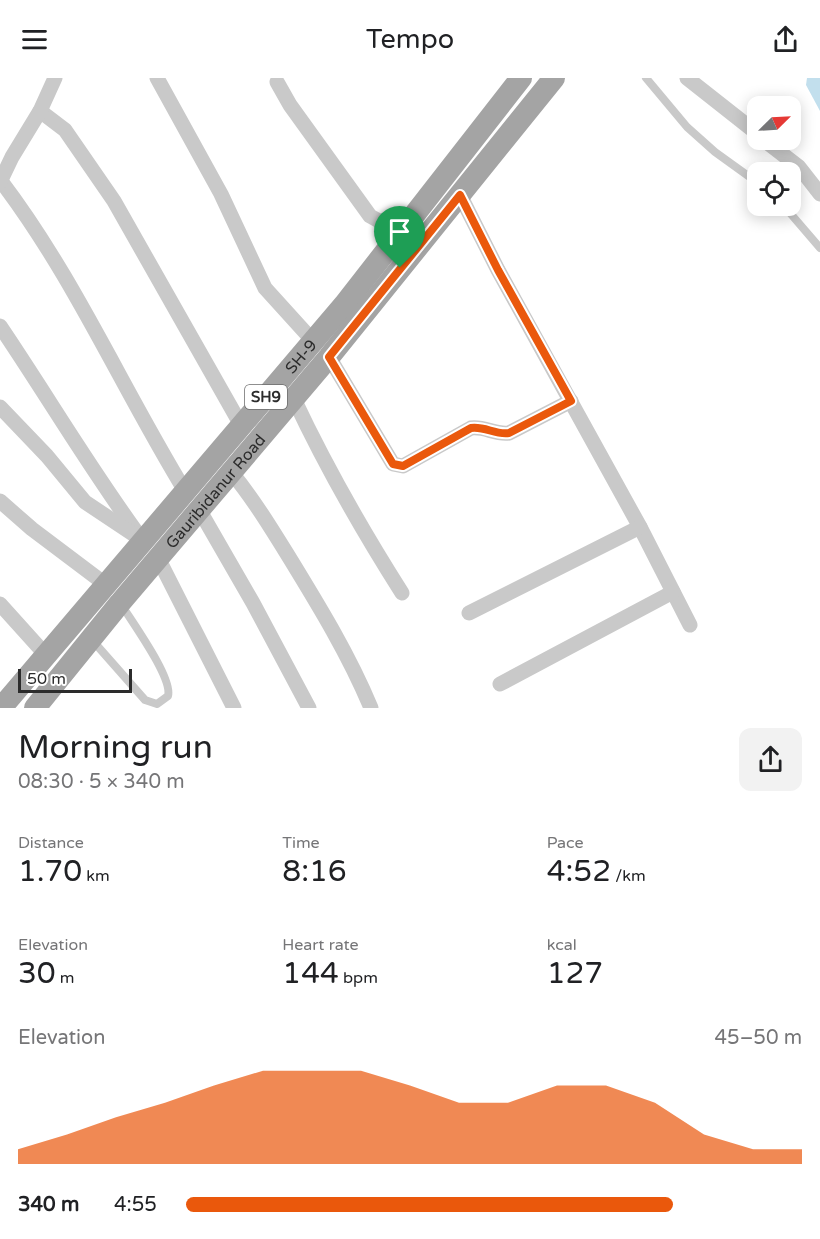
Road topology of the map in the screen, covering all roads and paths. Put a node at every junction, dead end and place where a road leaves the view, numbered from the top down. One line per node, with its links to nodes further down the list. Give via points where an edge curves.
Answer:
1 (55, 78): 8 (street)
2 (157, 78): 19 (street, via 221,194 265,288)
3 (521, 78): 16 (main road, SH-9 / SH9)
4 (554, 78): 14 (main road, Gauribidanur Road / SH9)
5 (646, 78): 11 (lane, via 687,127)
6 (687, 78): 9 (street)
7 (277, 82): 16 (street, via 370,216)
8 (40, 111): 12 (street); 23 (street, via 64,130 114,201)
9 (747, 125)
10 (777, 150): 13 (street, via 799,167)
11 (747, 175)
12 (0, 181): 25 (street, via 58,264)
13 (820, 194)
14 (460, 195): 19 (main road, Gauribidanur Road / SH9); 21 (street)
15 (793, 216): 17 (lane)
16 (401, 233): 19 (main road, SH-9 / SH9)
17 (820, 248)
18 (0, 326): 29 (street)
19 (321, 349): 20 (main road, Gauribidanur Road / SH9); 21 (street, via 393,464 403,466 471,428 509,433); 23 (main road, SH-9 / SH9)
20 (294, 399): 24 (main road, Gauribidanur Road / SH9); 33 (street, via 351,512)
21 (571, 401): 28 (street)
22 (0, 407): 29 (street, via 86,502)
23 (241, 425): 25 (main road, SH-9 / SH9)
24 (232, 473): 27 (main road, Gauribidanur Road / SH9); 45 (street, via 315,599)
25 (185, 491): 29 (main road, SH-9 / SH9)
26 (0, 501): 31 (street)
27 (200, 510): 30 (main road, Gauribidanur Road / SH9); 44 (street)
28 (640, 526): 32 (street); 36 (street)
29 (143, 541): 31 (main road, SH-9 / SH9)
30 (158, 558): 34 (main road, Gauribidanur Road / SH9); 43 (street)
31 (105, 584): 38 (main road, SH-9 / SH9)
32 (673, 592): 37 (street); 40 (street)
33 (402, 593)
34 (120, 603): 38 (main road, Gauribidanur Road / SH9); 38 (lane, via 169,686 168,696 157,704 145,700)
35 (0, 604): 39 (street)
36 (469, 613)
37 (690, 625)
38 (82, 630): 39 (main road, SH-9 / SH9); 42 (main road, Gauribidanur Road / SH9)
39 (45, 654): 41 (main road, SH-9 / SH9)
40 (500, 684)
41 (1, 708)
42 (35, 708)
43 (234, 708)
44 (309, 708)
45 (371, 708)

